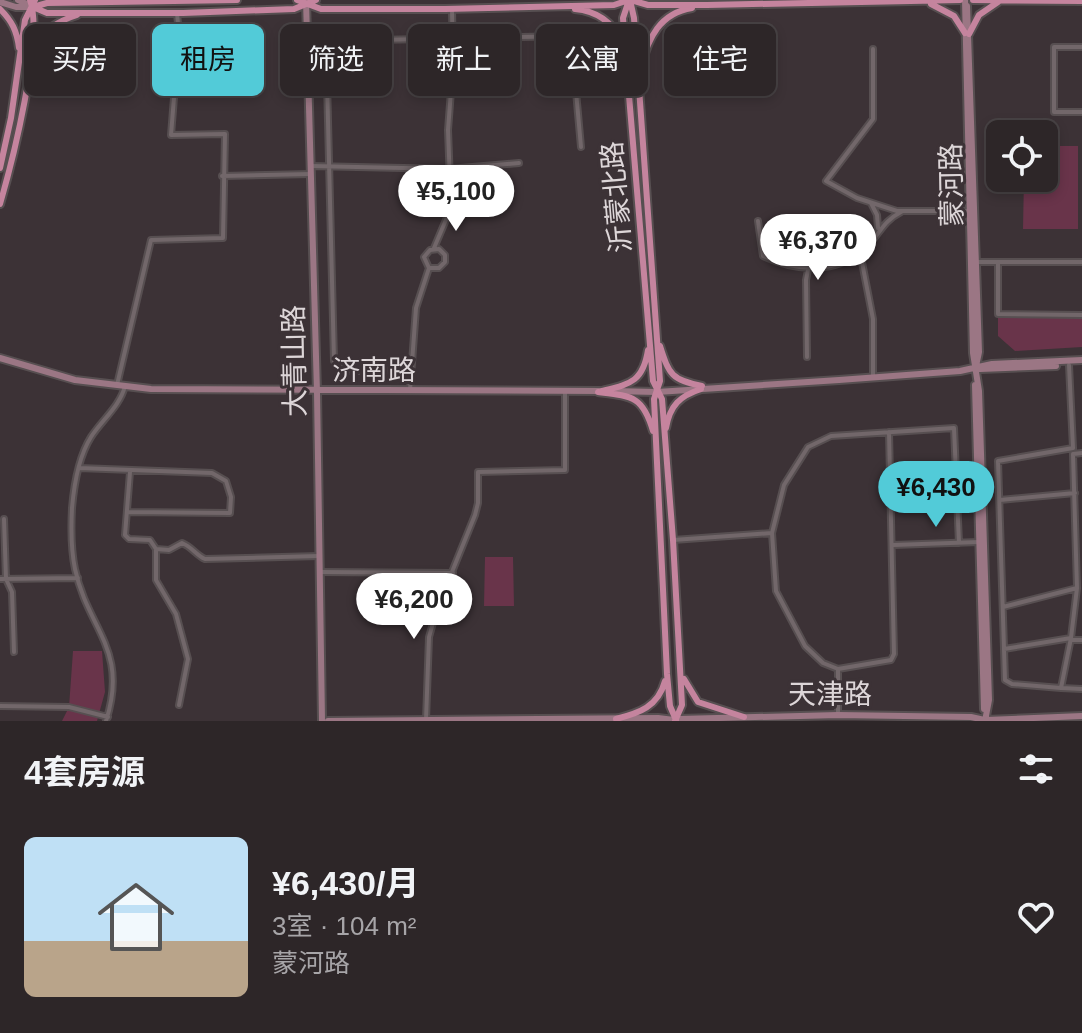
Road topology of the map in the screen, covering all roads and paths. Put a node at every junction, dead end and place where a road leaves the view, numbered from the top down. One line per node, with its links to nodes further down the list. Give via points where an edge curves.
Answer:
1 (18, 0): 13 (street)
2 (72, 0): 16 (main road)
3 (237, 0): 9 (main road)
4 (297, 0): 14 (main road)
5 (316, 0): 14 (main road)
6 (630, 0): 17 (main road); 18 (main road); 27 (main road, 沂蒙北路); 28 (main road, 沂蒙北路)
7 (964, 0): 15 (main road); 29 (street, 蒙河路)
8 (973, 0): 10 (main road)
9 (173, 1): 16 (main road)
10 (1000, 1): 11 (main road); 29 (main road, via 979,15)
11 (1082, 1)
12 (0, 2): 13 (street, via 16,7)
13 (32, 2): 16 (main road); 21 (main road, via 47,13); 23 (main road); 35 (main road)
14 (307, 2): 20 (main road, via 321,9); 22 (main road, via 294,9); 46 (street, 大青山路)
15 (928, 2): 17 (main road); 29 (main road, via 954,16)
16 (83, 4)
17 (707, 5): 32 (main road, via 670,15)
18 (552, 7): 20 (main road); 26 (main road, via 596,14)
19 (0, 9): 35 (main road, via 11,21)
20 (452, 9): 25 (street)
21 (83, 13): 22 (main road); 24 (main road)
22 (177, 13): 47 (street, via 171,135 225,134)
23 (35, 24)
24 (56, 24)
25 (452, 24)
26 (610, 24)
27 (623, 24)
28 (635, 24)
29 (967, 34): 51 (street, 蒙河路); 56 (street, 蒙河路)
30 (520, 36): 41 (street, via 571,36)
31 (408, 38): 43 (street, via 326,41)
32 (648, 44)
33 (1082, 47): 40 (street, via 1054,47 1054,112)
34 (873, 49): 48 (street, via 873,119 826,181)
35 (21, 56): 44 (main road)
36 (25, 96): 49 (main road)
37 (449, 96): 45 (street)
38 (630, 96): 62 (main road, 沂蒙北路)
39 (640, 96): 62 (main road, 沂蒙北路)
40 (1082, 112)
41 (581, 147)
42 (519, 163): 45 (street)
43 (329, 167): 45 (street); 46 (street); 68 (street, via 334,361 342,371)
44 (0, 168)
45 (449, 169): 54 (street, via 451,208)
46 (311, 170): 47 (street); 72 (street, 大青山路)
47 (222, 176): 70 (street, via 223,238 151,240)
48 (871, 203): 50 (street); 53 (street)
49 (0, 204)
50 (902, 211): 51 (street); 53 (street)
51 (969, 211): 67 (street, 蒙河路)
52 (758, 221): 60 (street, via 763,256)
53 (878, 231): 55 (street)
54 (434, 248): 59 (street, via 424,257); 59 (street, via 443,252 445,262)
55 (860, 252): 60 (street); 69 (street, via 873,319)
56 (975, 262): 57 (street); 67 (street, 蒙河路)
57 (998, 262): 58 (street); 61 (street, via 998,314)
58 (1082, 262)
59 (429, 268): 68 (street, via 416,308)
60 (808, 270): 63 (street)
61 (1082, 315)
62 (654, 336): 71 (main road, via 674,378); 75 (main road, via 638,377); 76 (main road, 沂蒙北路)
63 (807, 357)
64 (0, 358): 70 (street, 济南路, via 75,380)
65 (1082, 362): 66 (street, 济南路); 67 (street, 济南路)
66 (1069, 365): 67 (street, 济南路); 79 (street)
67 (975, 369): 69 (street, 济南路); 71 (street, 济南路); 90 (street, 蒙河路); 120 (street, 蒙河路, via 988,656)
68 (411, 370): 73 (street)
69 (873, 375): 71 (street, 济南路)
70 (121, 386): 72 (street, 济南路); 82 (street, via 123,395 90,439)
71 (702, 388): 76 (street, 济南路); 78 (main road, via 676,401)
72 (317, 392): 73 (street, 济南路); 94 (street, 大青山路)
73 (410, 392): 74 (street, 济南路)
74 (565, 392): 75 (street, 济南路); 96 (street, via 565,470 478,472 478,503)
75 (598, 392): 76 (street, 济南路); 78 (main road, via 641,402)
76 (657, 392): 78 (main road, 沂蒙北路)
77 (889, 432): 88 (street, via 831,436 808,447 784,485); 91 (street, via 954,428); 92 (street)
78 (661, 444): 89 (main road, 沂蒙北路); 107 (main road, 沂蒙北路)
79 (1073, 448): 81 (street); 85 (street, via 998,461)
80 (1082, 453): 81 (street)
81 (1073, 454): 84 (street)
82 (79, 468): 83 (street); 97 (street, via 72,505)
83 (130, 472): 86 (street); 86 (street, via 212,473 226,481 230,513)
84 (1075, 493): 85 (street); 99 (street)
85 (1000, 500): 100 (street)
86 (127, 512): 93 (street, via 125,535 150,540)
87 (4, 519): 98 (street)
88 (772, 533): 89 (street); 106 (street, via 776,591 805,646)
89 (673, 540): 105 (main road, 沂蒙北路)
90 (980, 542): 91 (street); 120 (street, 蒙河路)
91 (959, 543): 92 (street)
92 (893, 545): 106 (street, via 894,654 891,660)
93 (156, 549): 94 (street, via 182,543 205,559); 110 (street, via 156,580 176,614 188,659)
94 (319, 556): 95 (street, 大青山路)
95 (320, 572): 96 (street); 118 (street, 大青山路)
96 (453, 573): 117 (street, via 429,637)
97 (78, 578): 98 (street); 115 (street, via 111,659)
98 (3, 579): 104 (street, via 12,592)
99 (1077, 588): 100 (street); 101 (street)
100 (1003, 607): 103 (street)
101 (1071, 639): 102 (street); 103 (street); 108 (street)
102 (1082, 640)
103 (1004, 649): 108 (street, via 1005,680)
104 (14, 652)
105 (681, 667): 114 (main road, via 698,702); 119 (main road, 沂蒙北路, via 682,705)
106 (838, 669): 112 (street)
107 (667, 674): 116 (main road, via 654,702); 119 (main road, 沂蒙北路)
108 (1061, 688): 109 (street)
109 (1082, 689)
110 (179, 705)
111 (0, 706): 115 (street, via 69,707)
112 (838, 715): 114 (street, 天津路); 120 (street, 天津路)
113 (1082, 716): 120 (street, 天津路)
114 (744, 717): 119 (street, 天津路)
115 (107, 719)
116 (616, 719): 117 (street, 天津路); 119 (street, 天津路)
117 (426, 720): 118 (street, 天津路)
118 (325, 721)
119 (676, 721)
120 (985, 721)

